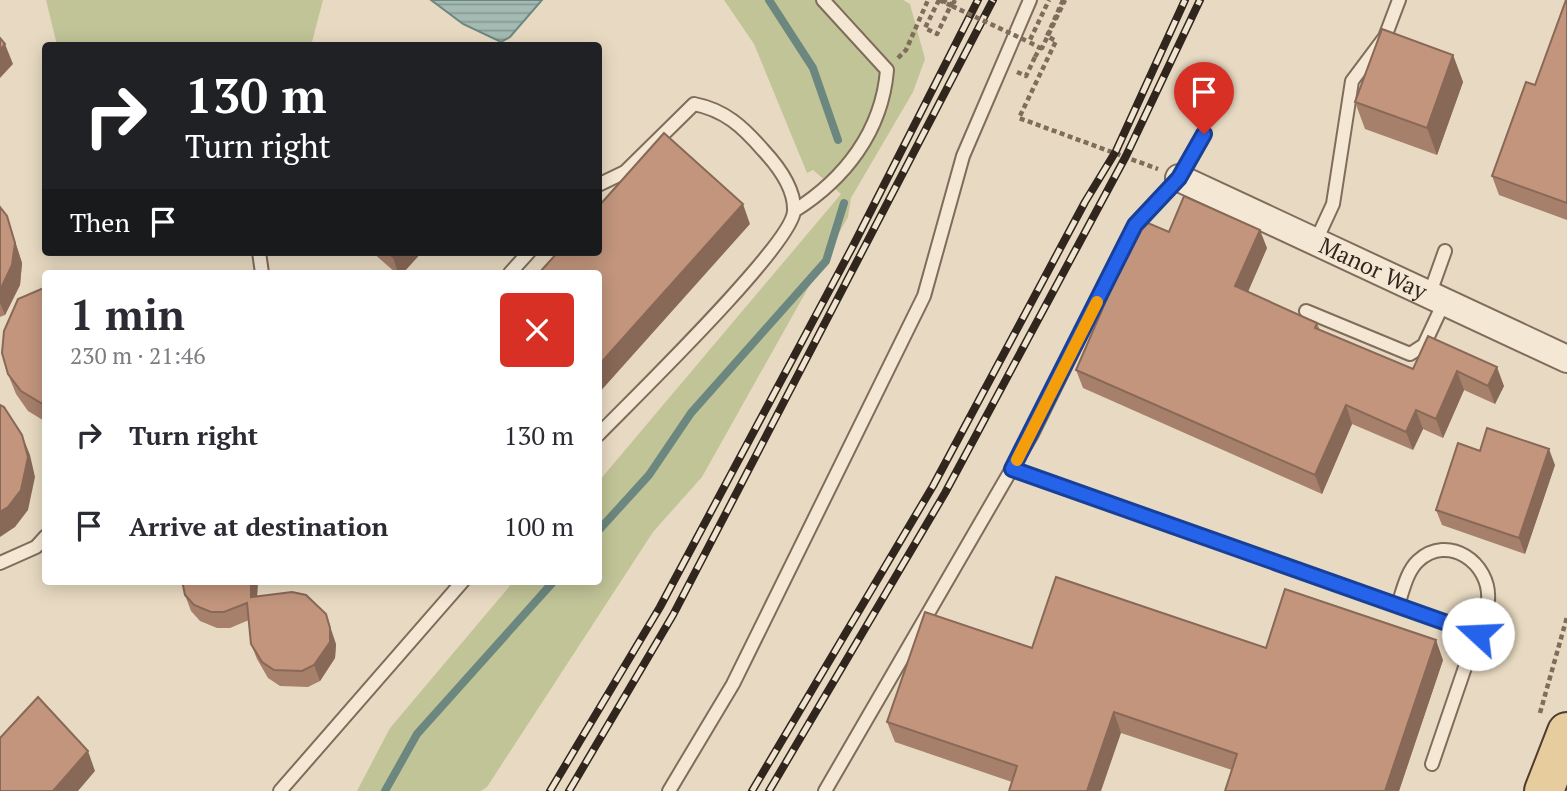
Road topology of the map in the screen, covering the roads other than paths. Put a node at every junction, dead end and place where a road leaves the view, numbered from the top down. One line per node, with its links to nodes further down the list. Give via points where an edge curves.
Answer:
1 (823, 0): 7 (lane, via 887,69 885,92 873,127 851,163 818,196)
2 (1030, 0): 25 (lane, via 963,156 924,296 733,684)
3 (1399, 0): 8 (lane, via 1385,37 1352,81 1334,204)
4 (1204, 134): 5 (lane)
5 (1179, 178): 8 (street, Manor Way); 16 (lane, via 1135,225)
6 (602, 183): 7 (lane, via 625,172 695,104 716,108 748,133 775,163)
7 (794, 211): 15 (lane, via 785,232 753,274)
8 (1315, 243): 12 (street, Manor Way)
9 (1445, 251): 12 (lane)
10 (525, 256): 11 (lane)
11 (513, 270)
12 (1438, 296): 13 (lane, via 1424,345 1410,354); 14 (street, Manor Way)
13 (1306, 311)
14 (1567, 359)
15 (602, 431)
16 (1012, 469): 20 (lane); 26 (lane)
17 (42, 540): 18 (lane)
18 (0, 564)
19 (460, 585): 24 (lane)
20 (1398, 605): 21 (lane); 21 (lane, via 1415,563 1426,554 1454,551 1469,558 1486,576 1488,600)
21 (1478, 634): 23 (lane)
22 (1552, 728): 27 (main road)
23 (1432, 764)
24 (280, 791)
25 (668, 791)
26 (826, 791)
27 (1544, 791)

